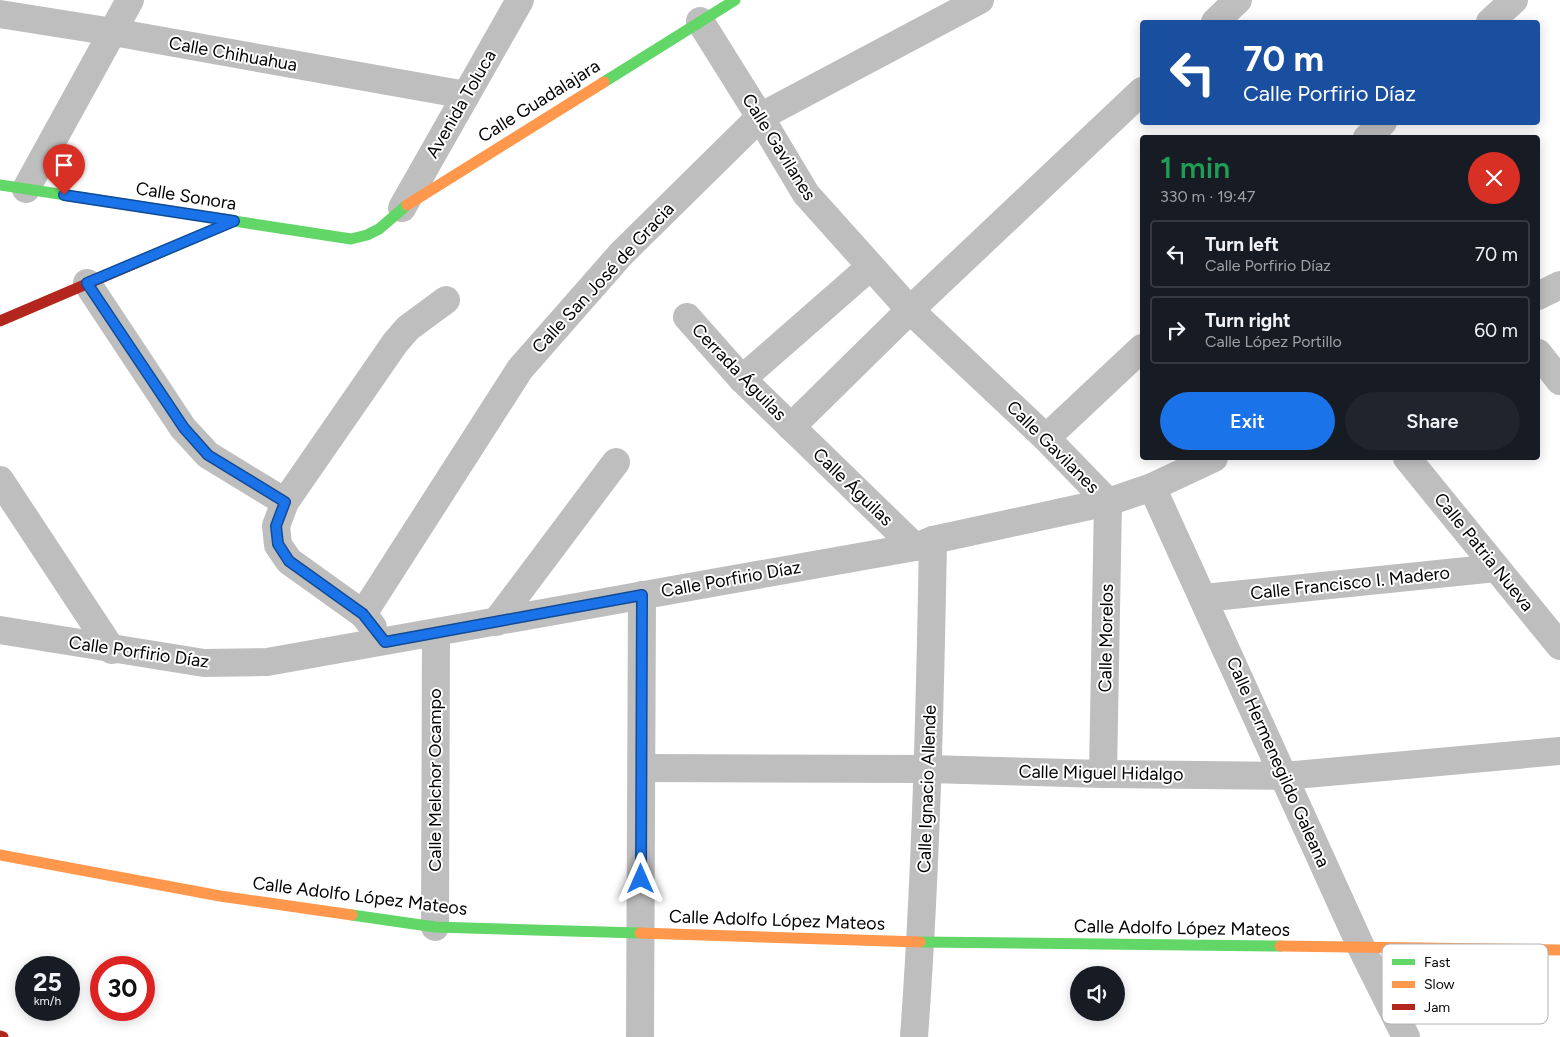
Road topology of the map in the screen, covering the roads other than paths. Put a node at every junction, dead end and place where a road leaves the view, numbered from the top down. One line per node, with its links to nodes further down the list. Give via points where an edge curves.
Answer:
1 (130, 0): 11 (street)
2 (520, 0): 13 (street, Avenida Toluca)
3 (980, 0): 14 (street, Calle San José de Gracia)
4 (1238, 0): 8 (street)
5 (1514, 0): 9 (street)
6 (730, 1): 10 (street, Calle Guadalajara)
7 (0, 14): 11 (street, Calle Chihuahua)
8 (1217, 20)
9 (1492, 20)
10 (700, 21): 14 (street, Calle Gavilanes); 18 (street, Calle Guadalajara)
11 (113, 32): 13 (street, Calle Chihuahua); 17 (street)
12 (1140, 93): 26 (street)
13 (466, 95): 18 (street, Avenida Toluca)
14 (760, 117): 21 (street, Calle Gavilanes, via 806,194); 46 (street, Calle San José de Gracia, via 621,254 520,369)
15 (1380, 125): 16 (street)
16 (1370, 135)
17 (13, 187): 19 (street, Calle Sonora)
18 (402, 208): 20 (street, Calle Guadalajara, via 382,229)
19 (234, 221): 20 (street, Calle Sonora, via 351,239); 22 (street)
20 (366, 237)
21 (870, 267): 26 (street, Calle Gavilanes); 31 (street)
22 (87, 283): 28 (street); 40 (street, via 190,435 208,455)
23 (1560, 285): 24 (street)
24 (1540, 295)
25 (446, 300): 40 (street, via 408,328 394,343)
26 (910, 310): 33 (street); 34 (street, Calle Gavilanes)
27 (687, 317): 31 (street, Cerrada Águilas)
28 (0, 321)
29 (1140, 350): 34 (street)
30 (1540, 356): 32 (street)
31 (742, 379): 33 (street, Cerrada Águilas)
32 (1560, 381)
33 (791, 427): 42 (street, Calle Águilas)
34 (1046, 438): 41 (street, Calle Gavilanes)
35 (1210, 460): 39 (street, Calle Porfirio Díaz)
36 (1409, 460): 43 (street, Calle Patria Nueva)
37 (616, 462): 47 (street)
38 (0, 480): 52 (street)
39 (1152, 486): 41 (street, Calle Porfirio Díaz); 45 (street, Calle Hermenegildo Galeana)
40 (285, 502): 46 (street, via 276,526 278,544 289,561)
41 (1108, 502): 42 (street, Calle Porfirio Díaz); 56 (street, Calle Morelos)
42 (924, 544): 44 (street, Calle Porfirio Díaz); 55 (street, Calle Ignacio Allende)
43 (1496, 568): 45 (street, Calle Francisco I. Madero); 51 (street, Calle Patria Nueva)
44 (642, 595): 47 (street, Calle Porfirio Díaz); 54 (street)
45 (1204, 598): 57 (street, Calle Hermenegildo Galeana)
46 (363, 614): 50 (street)
47 (496, 622): 49 (street, Calle Porfirio Díaz)
48 (0, 630): 52 (street, Calle Porfirio Díaz)
49 (436, 633): 50 (street, Calle Porfirio Díaz); 59 (street, Calle Melchor Ocampo)
50 (385, 642): 52 (street, Calle Porfirio Díaz, via 268,662 204,664)
51 (1560, 646)
52 (112, 650)
53 (1560, 751): 57 (street, Calle Miguel Hidalgo)
54 (642, 768): 55 (street, Calle Miguel Hidalgo); 60 (street)
55 (928, 769): 56 (street, Calle Miguel Hidalgo); 61 (street, Calle Ignacio Allende)
56 (1103, 774): 57 (street, Calle Miguel Hidalgo)
57 (1284, 776): 62 (street, Calle Hermenegildo Galeana)
58 (0, 856): 59 (street, Calle Adolfo López Mateos, via 220,896)
59 (434, 927): 60 (street, Calle Adolfo López Mateos)
60 (641, 934): 61 (street, Calle Adolfo López Mateos); 66 (street)
61 (921, 942): 62 (street, Calle Adolfo López Mateos); 67 (street, Calle Ignacio Allende)
62 (1362, 949): 63 (street, Calle Adolfo López Mateos); 64 (street, Calle Hermenegildo Galeana)
63 (1382, 949)
64 (1382, 989)
65 (1400, 1024): 68 (street, Calle Hermenegildo Galeana)
66 (640, 1037)
67 (914, 1037)
68 (1406, 1037)

